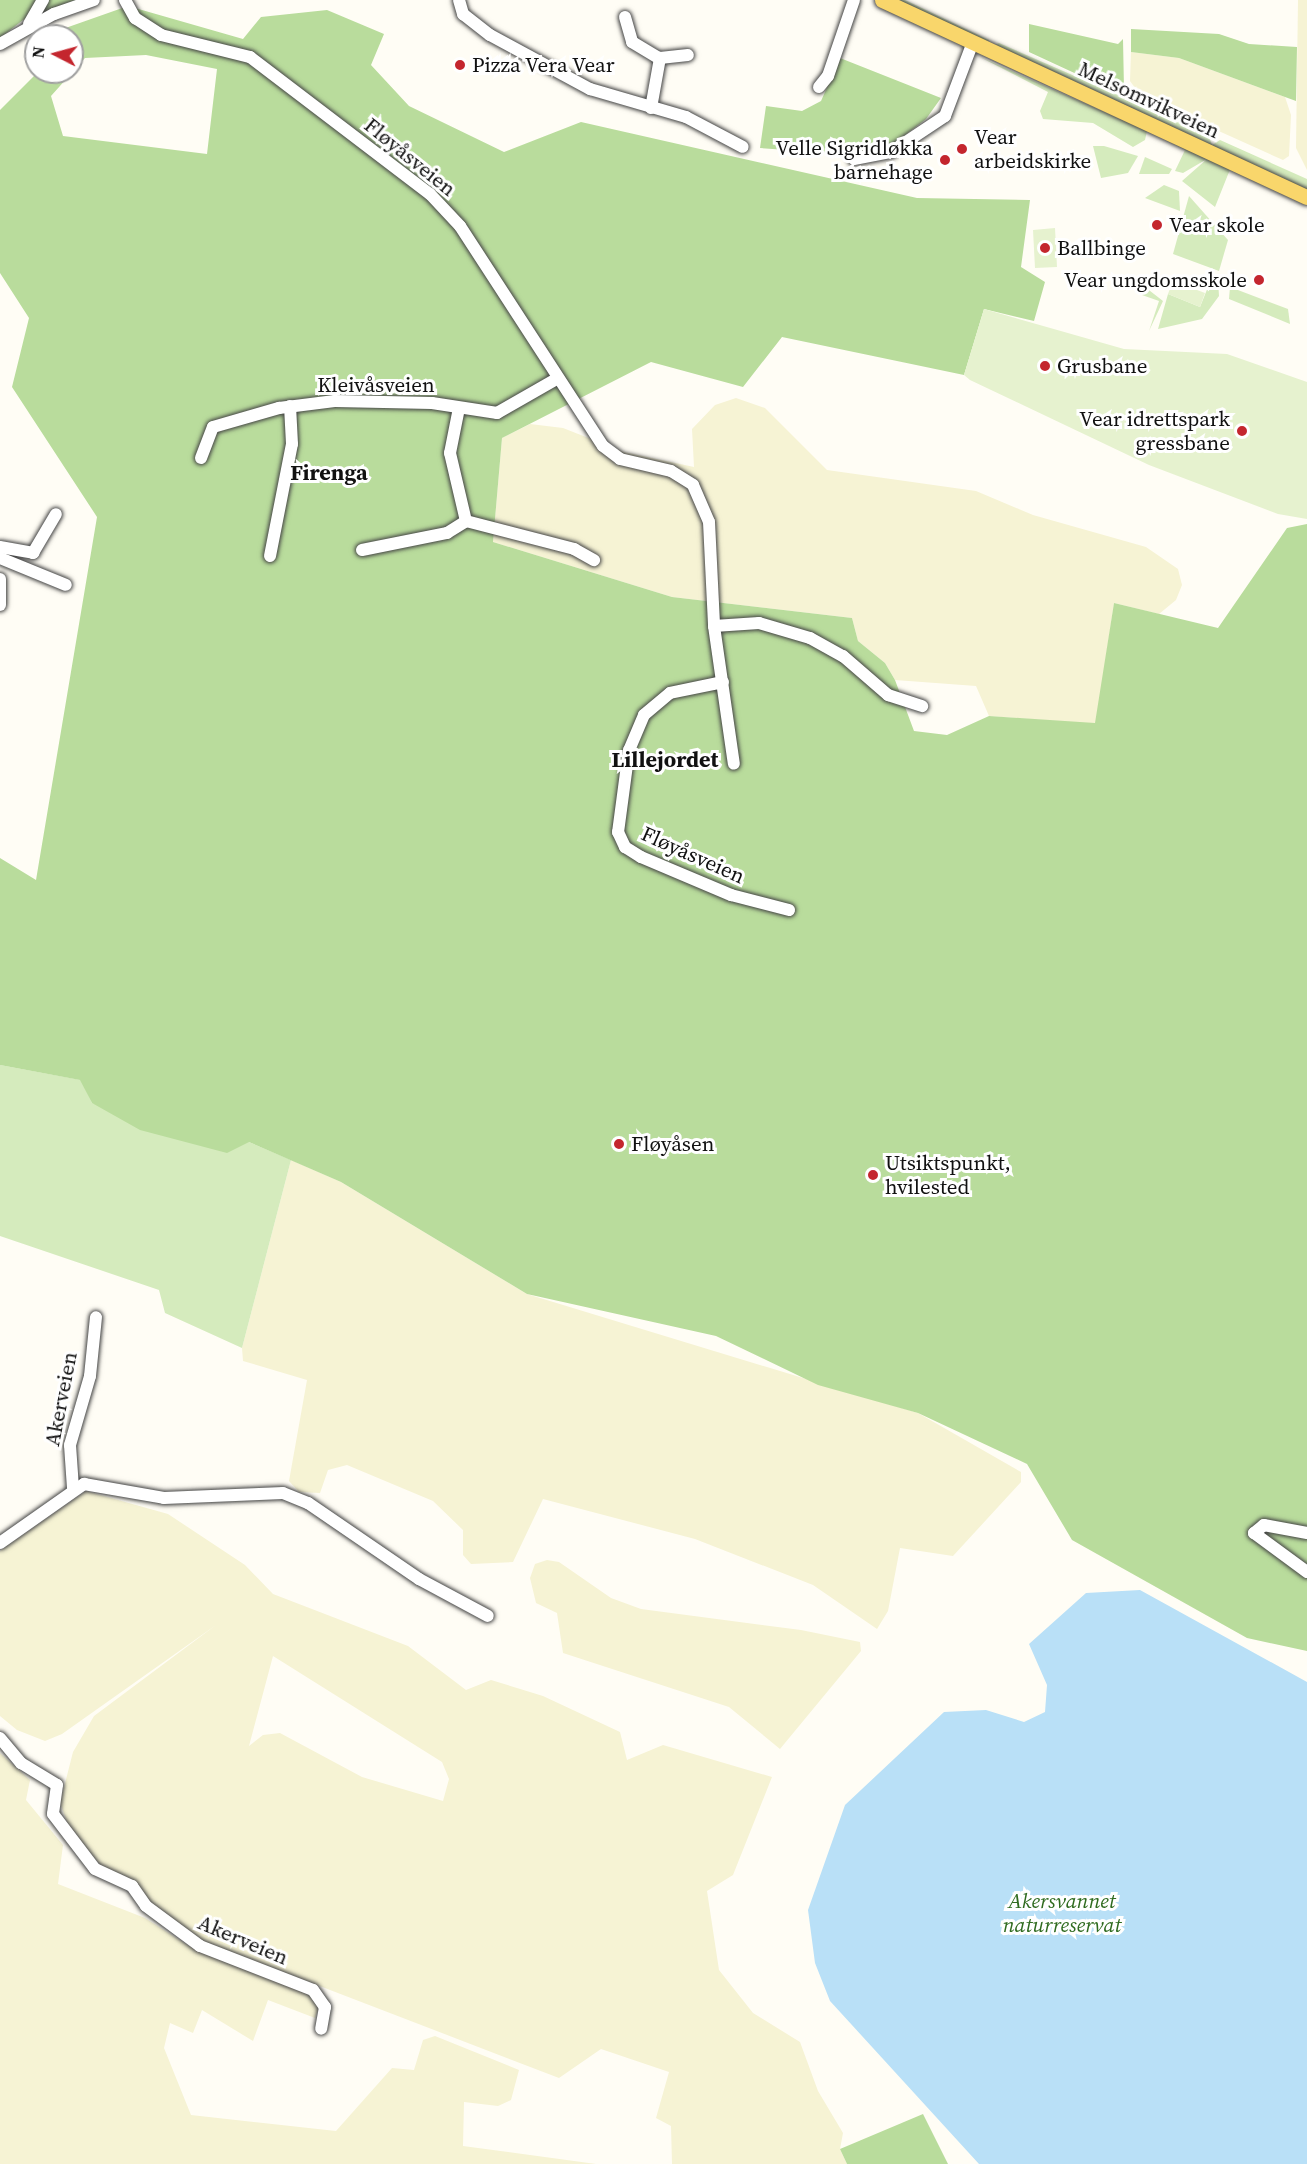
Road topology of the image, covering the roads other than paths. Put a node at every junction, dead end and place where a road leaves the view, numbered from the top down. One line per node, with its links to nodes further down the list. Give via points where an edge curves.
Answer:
1 (43, 0): 8 (street)
2 (94, 0): 9 (street)
3 (125, 0): 20 (street, Fløyåsveien, via 135,18 161,35 250,57 430,194 460,226)
4 (459, 0): 16 (street, via 463,14 490,35 602,95)
5 (854, 0): 15 (street, via 828,76)
6 (882, 0): 11 (main road, Melsomvikveien)
7 (625, 16): 14 (street, via 632,42)
8 (28, 24)
9 (35, 24)
10 (24, 30): 12 (street)
11 (973, 42): 18 (street, via 945,116 891,152); 19 (main road, Melsomvikveien)
12 (0, 44)
13 (688, 55): 14 (street, via 664,54)
14 (660, 59): 16 (street)
15 (819, 87)
16 (651, 108): 17 (street, via 686,117)
17 (743, 147)
18 (854, 159)
19 (1307, 196)
20 (558, 378): 22 (street, Kleivåsveien, via 507,411); 34 (street, Fløyåsveien, via 610,452 688,482 707,512)
21 (290, 406): 22 (street, Kleivåsveien, via 335,401); 23 (street, Kleivåsveien, via 213,427); 28 (street, Kleivåsveien, via 292,444)
22 (459, 408): 25 (street, via 450,453)
23 (201, 458)
24 (56, 514): 26 (street, via 33,553)
25 (466, 520): 27 (street, via 447,533); 30 (street, via 574,549)
26 (0, 547)
27 (362, 550)
28 (270, 556)
29 (0, 558): 32 (street)
30 (594, 560)
31 (0, 579): 33 (street)
32 (66, 585)
33 (0, 604)
34 (714, 626): 35 (street); 36 (street, via 759,623 802,635 843,657 888,695)
35 (723, 682): 37 (street); 38 (street, Fløyåsveien, via 670,693 644,714 629,750 618,831 625,847 642,857 741,899)
36 (922, 706)
37 (734, 764)
38 (789, 910)
39 (96, 1317): 40 (street, Akerveien, via 90,1376 70,1445)
40 (74, 1488): 42 (street); 44 (street, via 100,1483 164,1498 283,1493 308,1503 419,1579)
41 (1307, 1533): 43 (street, via 1264,1525 1254,1533)
42 (0, 1543)
43 (1307, 1572)
44 (488, 1616)
45 (0, 1738): 46 (street, Akerveien, via 21,1763 57,1785 53,1814 95,1869 132,1886 146,1906 200,1946 313,1990 325,2007)
46 (321, 2029)

